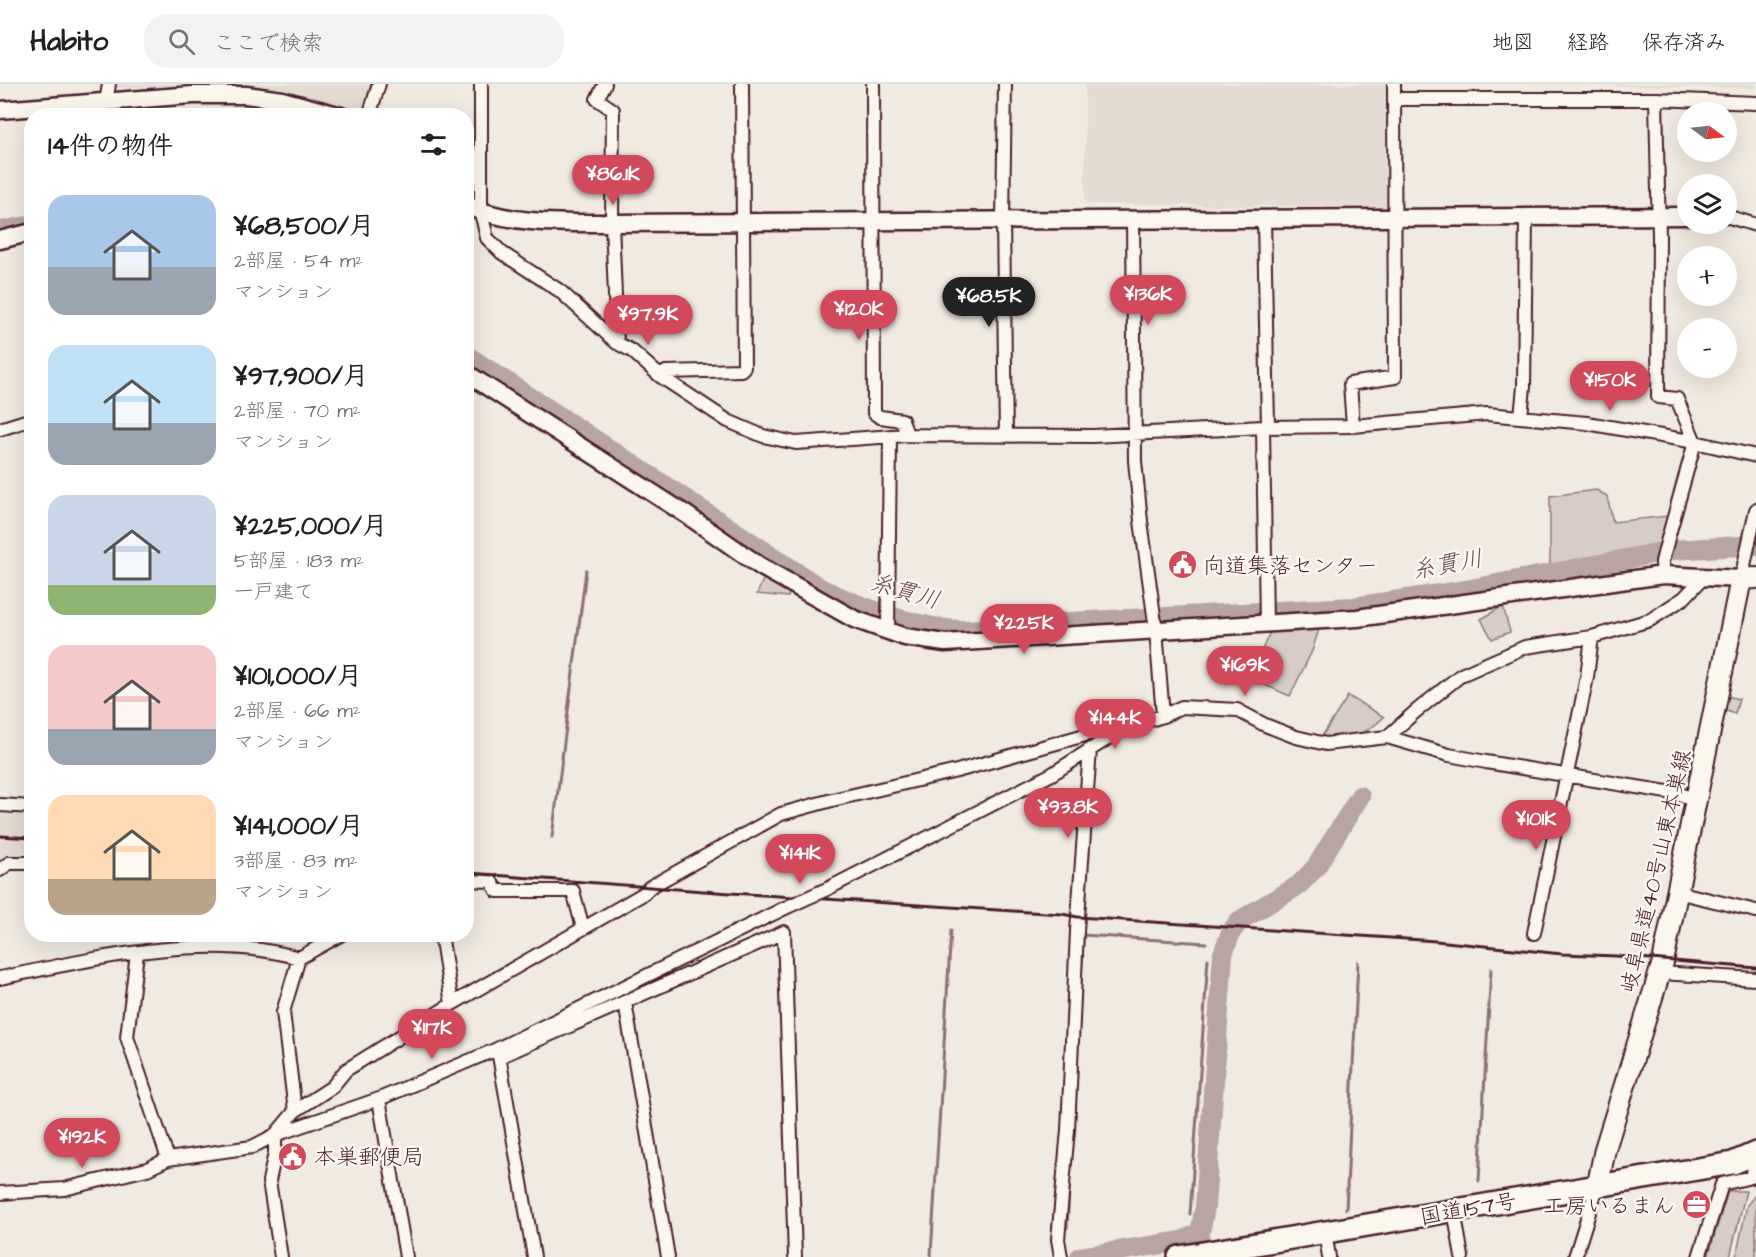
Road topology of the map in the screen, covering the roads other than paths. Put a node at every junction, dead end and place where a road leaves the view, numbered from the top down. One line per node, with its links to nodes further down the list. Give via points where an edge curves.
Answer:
1 (109, 84): 11 (street)
2 (379, 84): 16 (street)
3 (481, 84): 18 (street)
4 (605, 84): 29 (street, via 597,99 613,110)
5 (742, 84): 28 (street)
6 (873, 84): 27 (street)
7 (1005, 84): 26 (street)
8 (1394, 84): 9 (street)
9 (1394, 99): 10 (street); 21 (street)
10 (1656, 99): 12 (street); 19 (street)
11 (106, 103): 14 (street); 15 (street, via 193,95 246,95)
12 (1756, 103)
13 (24, 108): 17 (street)
14 (30, 108)
15 (312, 108)
16 (372, 108)
17 (0, 110)
18 (474, 208): 29 (street, via 554,223); 33 (street, via 487,238 502,253 560,291)
19 (1657, 216): 20 (street); 24 (street); 45 (street, via 1659,397 1677,399)
20 (1677, 216)
21 (1396, 217): 22 (street); 24 (street); 38 (street, via 1395,377 1350,384)
22 (1263, 218): 23 (street); 39 (street)
23 (1133, 219): 26 (street); 41 (street)
24 (1526, 219): 36 (street)
25 (1737, 219): 30 (street)
26 (1003, 220): 27 (street); 44 (street)
27 (873, 221): 28 (street); 42 (street, via 874,413 902,420)
28 (742, 222): 29 (street); 34 (street, via 744,367 666,372)
29 (612, 224): 33 (street)
30 (1756, 225)
31 (24, 234): 32 (street)
32 (0, 240)
33 (617, 344): 34 (street, via 632,351)
34 (660, 376): 43 (street, via 728,421 776,440 796,443)
35 (474, 378): 52 (street, via 760,566 854,619)
36 (1521, 416): 38 (street, via 1487,414); 45 (street)
37 (24, 422): 40 (street)
38 (1353, 426): 39 (street)
39 (1266, 427): 41 (street); 51 (street)
40 (0, 429)
41 (1134, 434): 44 (street); 53 (street)
42 (908, 435): 43 (street); 44 (street)
43 (890, 436): 52 (street)
44 (1006, 436)
45 (1695, 442): 46 (street); 48 (street)
46 (1756, 456)
47 (1756, 510): 50 (street, via 1747,554)
48 (1662, 569): 49 (street); 51 (street, via 1394,614)
49 (1704, 578): 50 (street); 54 (street, via 1684,598 1650,620)
50 (1749, 579): 60 (main road, 岐阜県道40号山東本巣線)
51 (1266, 615): 53 (street)
52 (888, 621): 53 (street, via 914,639 945,643)
53 (1154, 622): 55 (street)
54 (1592, 638): 57 (street, via 1525,647 1461,675); 59 (street)
55 (1163, 716): 56 (street); 57 (street, via 1182,707 1237,710 1296,737 1326,744)
56 (1127, 728): 58 (street); 68 (street, via 1092,733 781,814)
57 (1386, 737): 59 (street, via 1449,755)
58 (1090, 749): 79 (street, bridge, via 1014,794); 90 (street)
59 (1567, 775): 60 (street); 69 (street)
60 (1697, 800): 66 (main road, 岐阜県道40号山東本巣線)
61 (0, 805): 62 (street)
62 (24, 806)
63 (24, 862): 64 (street, via 9,863)
64 (0, 870)
65 (474, 880): 68 (street, via 490,881 497,891 573,891)
66 (1677, 892): 67 (street); 74 (main road, 岐阜県道40号山東本巣線)
67 (1756, 911)
68 (583, 928): 78 (street)
69 (1534, 933)
70 (328, 942): 73 (street)
71 (442, 942): 78 (street)
72 (137, 953): 73 (street, via 190,946 277,951); 75 (street); 85 (street, via 127,1037)
73 (299, 958): 81 (street, via 283,1012)
74 (1660, 973): 76 (street); 86 (main road, 岐阜県道40号山東本巣線, via 1605,1149)
75 (0, 978)
76 (1756, 979)
77 (625, 1002): 79 (street); 95 (street); 96 (street, via 784,932)
78 (452, 1004): 81 (street, via 346,1071 332,1087)
79 (498, 1053): 80 (street); 94 (street)
80 (379, 1099): 82 (street); 93 (street)
81 (295, 1111): 82 (street)
82 (275, 1135): 85 (street, via 252,1147); 92 (street, via 269,1181)
83 (1756, 1154): 86 (highway, 国道157号, via 1733,1163)
84 (1756, 1158): 100 (street, via 1750,1177 1722,1184)
85 (168, 1159): 87 (street, via 147,1169 64,1189)
86 (1598, 1184): 88 (highway, 国道157号); 99 (street)
87 (0, 1193)
88 (1454, 1210): 89 (highway, 国道157号); 98 (street)
89 (1325, 1232): 91 (highway, 国道157号); 97 (street)
90 (1060, 1252)
91 (1191, 1256)
92 (281, 1257)
93 (406, 1257)
94 (534, 1257)
95 (668, 1257)
96 (795, 1257)
97 (1329, 1257)
98 (1462, 1257)
99 (1575, 1257)
100 (1699, 1257)

